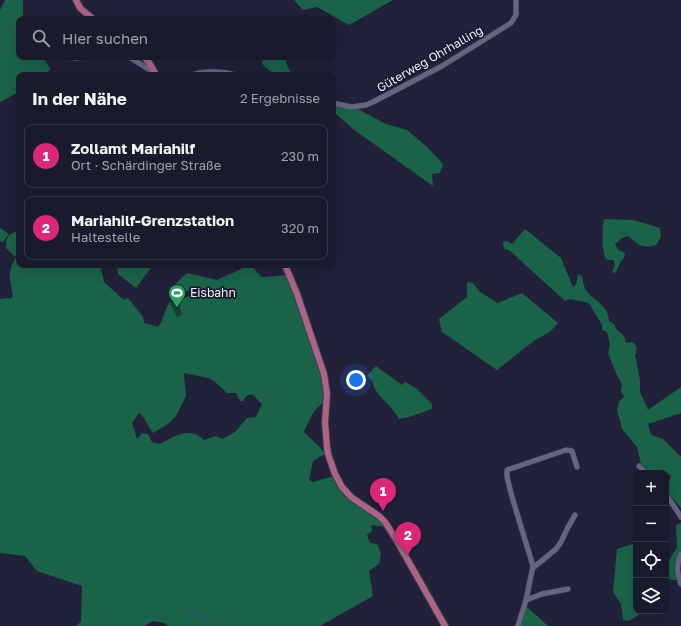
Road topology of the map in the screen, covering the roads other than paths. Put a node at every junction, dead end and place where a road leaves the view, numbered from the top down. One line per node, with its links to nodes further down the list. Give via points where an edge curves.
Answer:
1 (76, 0): 3 (main road, via 80,8)
2 (516, 0): 9 (street, Güterweg Ohrhalling, via 516,15 511,23 442,66 366,105 351,108)
3 (89, 16)
4 (134, 60): 6 (street)
5 (146, 60): 6 (main road)
6 (155, 72)
7 (203, 72): 8 (street)
8 (224, 72)
9 (336, 104)
10 (286, 268): 22 (main road, via 325,378 328,454 335,474 346,492 379,516 388,526)
11 (639, 466): 13 (street)
12 (577, 467): 18 (street, via 572,451 566,450 507,470)
13 (642, 470)
14 (669, 499): 16 (street)
15 (575, 515): 18 (street, via 556,550)
16 (681, 517)
17 (681, 554): 19 (street, via 677,572)
18 (533, 568): 21 (street)
19 (681, 584)
20 (568, 589): 21 (street)
21 (526, 600): 23 (street)
22 (445, 626)
23 (518, 626)

